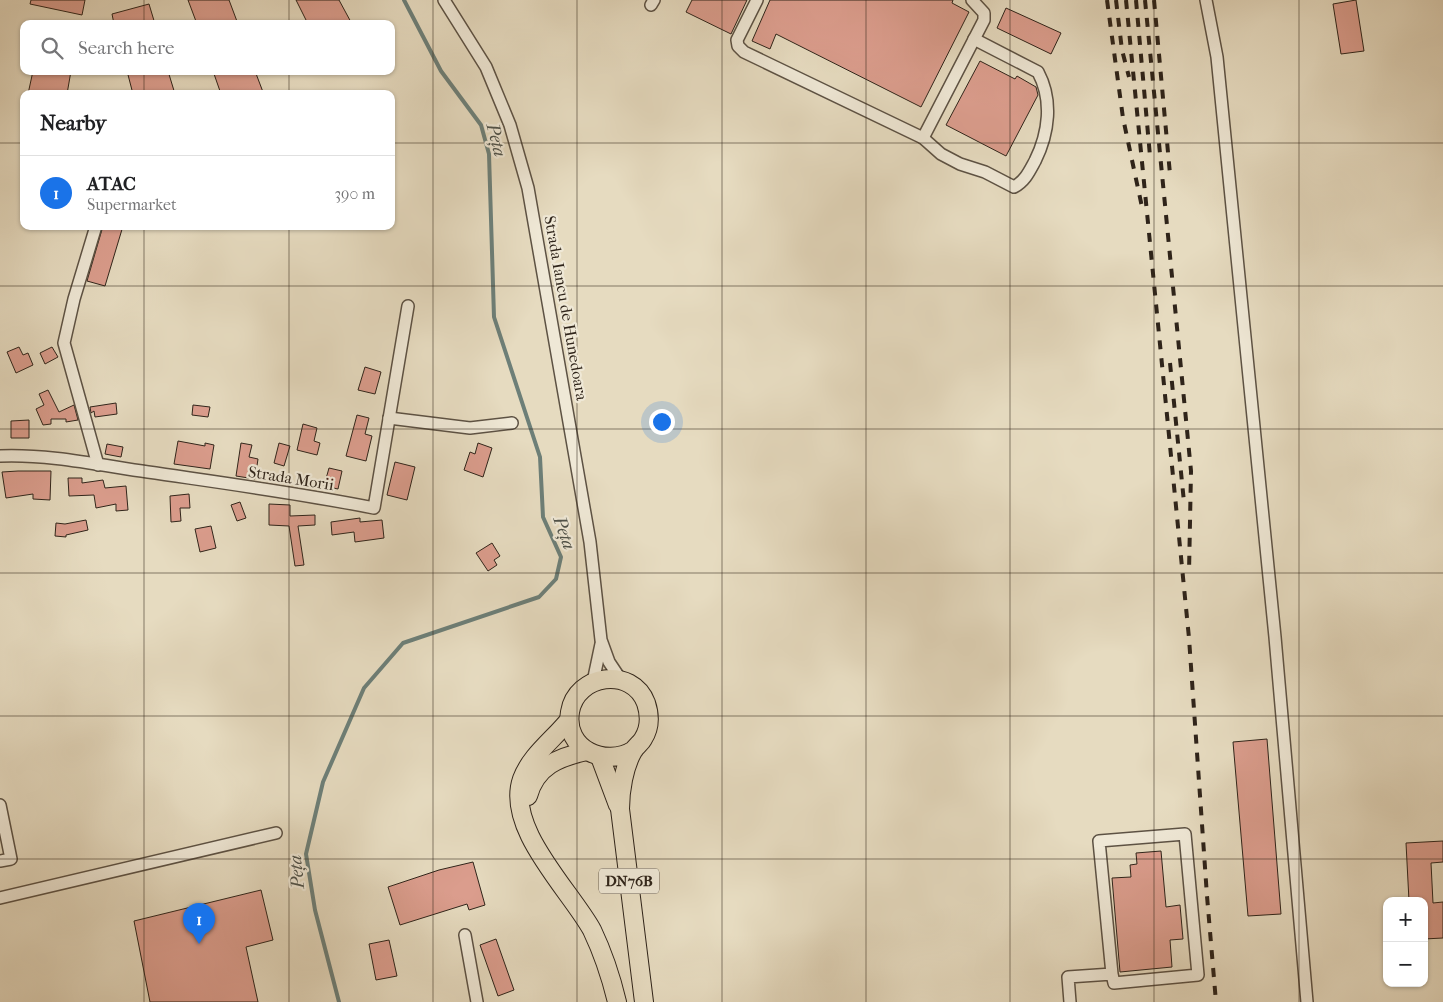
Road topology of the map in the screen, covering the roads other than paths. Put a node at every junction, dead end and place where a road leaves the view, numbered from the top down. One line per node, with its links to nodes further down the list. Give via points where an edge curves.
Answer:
1 (444, 0): 13 (street, Strada Iancu de Hunedoara, via 486,67 510,125 528,188 590,542)
2 (757, 0): 6 (street, via 738,40 738,46 744,52)
3 (972, 0): 5 (street, via 984,14)
4 (1206, 0): 31 (street, via 1217,57 1275,637)
5 (974, 39): 6 (street); 6 (street, via 1038,72 1046,94 1048,123 1043,144 1023,182 1014,187 960,164)
6 (924, 138)
7 (95, 230): 12 (street, via 64,343)
8 (408, 306): 9 (street, Strada Morii)
9 (388, 418): 10 (street, via 470,428); 12 (street, Strada Morii, via 374,508)
10 (512, 423)
11 (0, 456): 12 (street, Strada Morii, via 22,455)
12 (98, 465)
13 (601, 640): 14 (street, Strada Iancu de Hunedoara, via 609,662); 15 (street, Strada Iancu de Hunedoara)
14 (621, 680): 15 (highway, via 607,678); 17 (highway, via 639,692 649,714 646,734)
15 (593, 682): 16 (highway, via 575,698)
16 (569, 720): 18 (highway, via 575,738); 21 (highway, via 528,767 520,790)
17 (634, 750): 18 (highway, via 614,758); 20 (highway, DN76B, via 623,785)
18 (593, 754): 20 (highway, DN76B); 21 (highway, via 559,758 540,772 529,791)
19 (0, 805): 23 (street, via 11,859)
20 (620, 810): 29 (highway, DN76B)
21 (524, 822): 28 (highway, via 535,845 591,929 608,969)
22 (276, 833): 24 (street)
23 (0, 861)
24 (0, 898)
25 (465, 935): 27 (street)
26 (1112, 974): 26 (street, via 1114,983 1198,975 1185,834 1099,841); 30 (street, via 1068,977)
27 (477, 1002)
28 (617, 1002)
29 (644, 1002)
30 (1070, 1002)
31 (1306, 1002)

